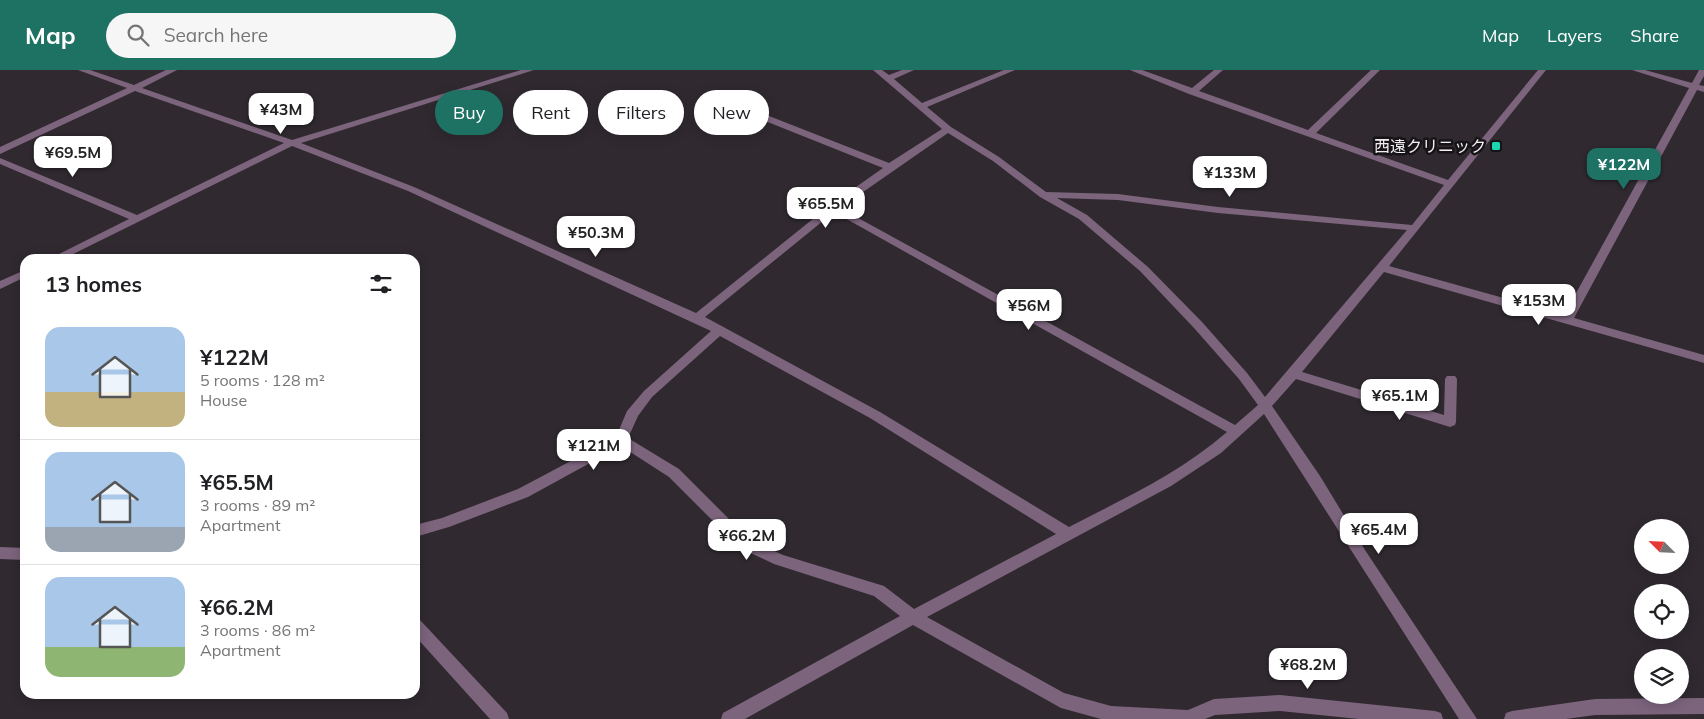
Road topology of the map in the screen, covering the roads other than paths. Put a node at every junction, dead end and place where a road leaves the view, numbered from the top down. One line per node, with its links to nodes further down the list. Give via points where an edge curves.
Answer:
1 (82, 70): 15 (street)
2 (173, 70): 15 (street)
3 (530, 70): 13 (street)
4 (877, 70): 14 (street)
5 (910, 70): 14 (street)
6 (1010, 70): 18 (street)
7 (1134, 70): 17 (street)
8 (1220, 70): 17 (street)
9 (1376, 70): 21 (street)
10 (1542, 70): 26 (street)
11 (1636, 70): 16 (street)
12 (1703, 70): 16 (street)
13 (499, 73): 22 (street)
14 (887, 79): 18 (street)
15 (135, 88): 22 (street); 23 (street)
16 (1700, 88): 36 (street)
17 (1192, 92): 21 (street)
18 (922, 106): 20 (street)
19 (769, 119): 25 (street)
20 (948, 129): 25 (street); 27 (street, via 996,158)
21 (1310, 133): 26 (street)
22 (292, 143): 29 (street); 35 (street, via 411,189)
23 (0, 151)
24 (0, 161): 29 (street)
25 (890, 167): 28 (street)
26 (1449, 184): 30 (street)
27 (1044, 195): 30 (street, via 1118,197 1218,210); 41 (street, via 1083,217 1144,269 1243,376)
28 (832, 208): 35 (street); 42 (street)
29 (136, 218): 31 (street)
30 (1414, 228): 32 (street)
31 (64, 254)
32 (1382, 268): 36 (street); 39 (street)
33 (20, 275): 34 (street)
34 (0, 285)
35 (697, 318): 37 (street)
36 (1567, 320): 38 (street)
37 (719, 330): 43 (street, via 648,394 632,414); 45 (street, via 874,415)
38 (1704, 359)
39 (1293, 374): 40 (street, via 1450,422); 41 (street)
40 (1451, 378)
41 (1265, 406): 42 (street); 55 (street)
42 (1237, 432): 45 (street, via 1166,482)
43 (621, 440): 44 (street, via 523,493); 48 (street, via 674,473 745,544 779,560 879,591)
44 (420, 530)
45 (1068, 534): 48 (street)
46 (0, 553): 47 (street)
47 (20, 554)
48 (913, 617): 51 (street, via 1061,700 1110,714); 53 (street)
49 (420, 630): 52 (street)
50 (1704, 706): 56 (street, via 1595,707)
51 (1188, 718): 54 (street, via 1214,708 1280,703)
52 (501, 719)
53 (729, 719)
54 (1435, 719)
55 (1469, 719)
56 (1512, 719)

